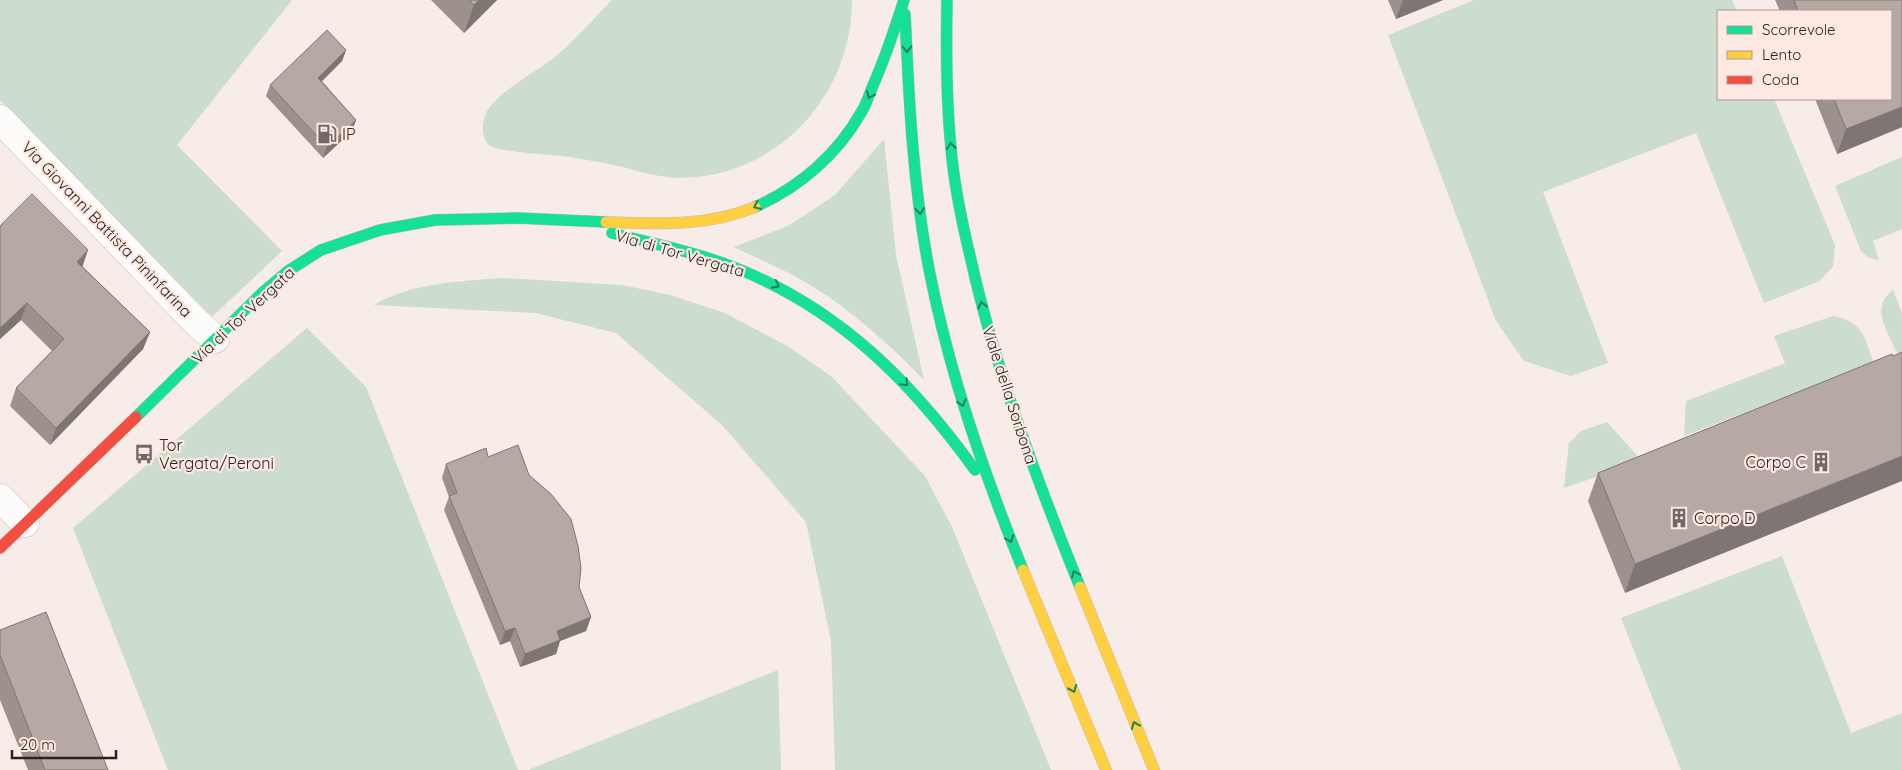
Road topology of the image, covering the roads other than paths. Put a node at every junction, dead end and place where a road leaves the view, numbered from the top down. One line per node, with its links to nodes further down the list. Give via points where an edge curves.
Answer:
1 (904, 0): 4 (street, Via di Tor Vergata, one-way to 4, via 863,110 824,162 794,186 760,205 723,218 683,224); 6 (street, one-way to 6, via 908,97 924,240 947,351)
2 (947, 0): 11 (street, Viale della Sorbona, one-way to 2, via 1033,467 987,324 967,243 951,149 944,33)
3 (0, 119): 5 (street, Via Giovanni Battista Pininfarina)
4 (580, 222): 5 (street, Via di Tor Vergata, via 517,218 435,220 380,230 321,250 297,264); 6 (street, Via di Tor Vergata, one-way to 6, via 735,267 811,305 859,340 907,386 942,424)
5 (215, 339): 8 (street, Via di Tor Vergata)
6 (992, 494): 10 (street, one-way to 10)
7 (0, 498): 8 (street)
8 (25, 523): 9 (street, Via di Tor Vergata)
9 (0, 548)
10 (1106, 770)
11 (1154, 770)

